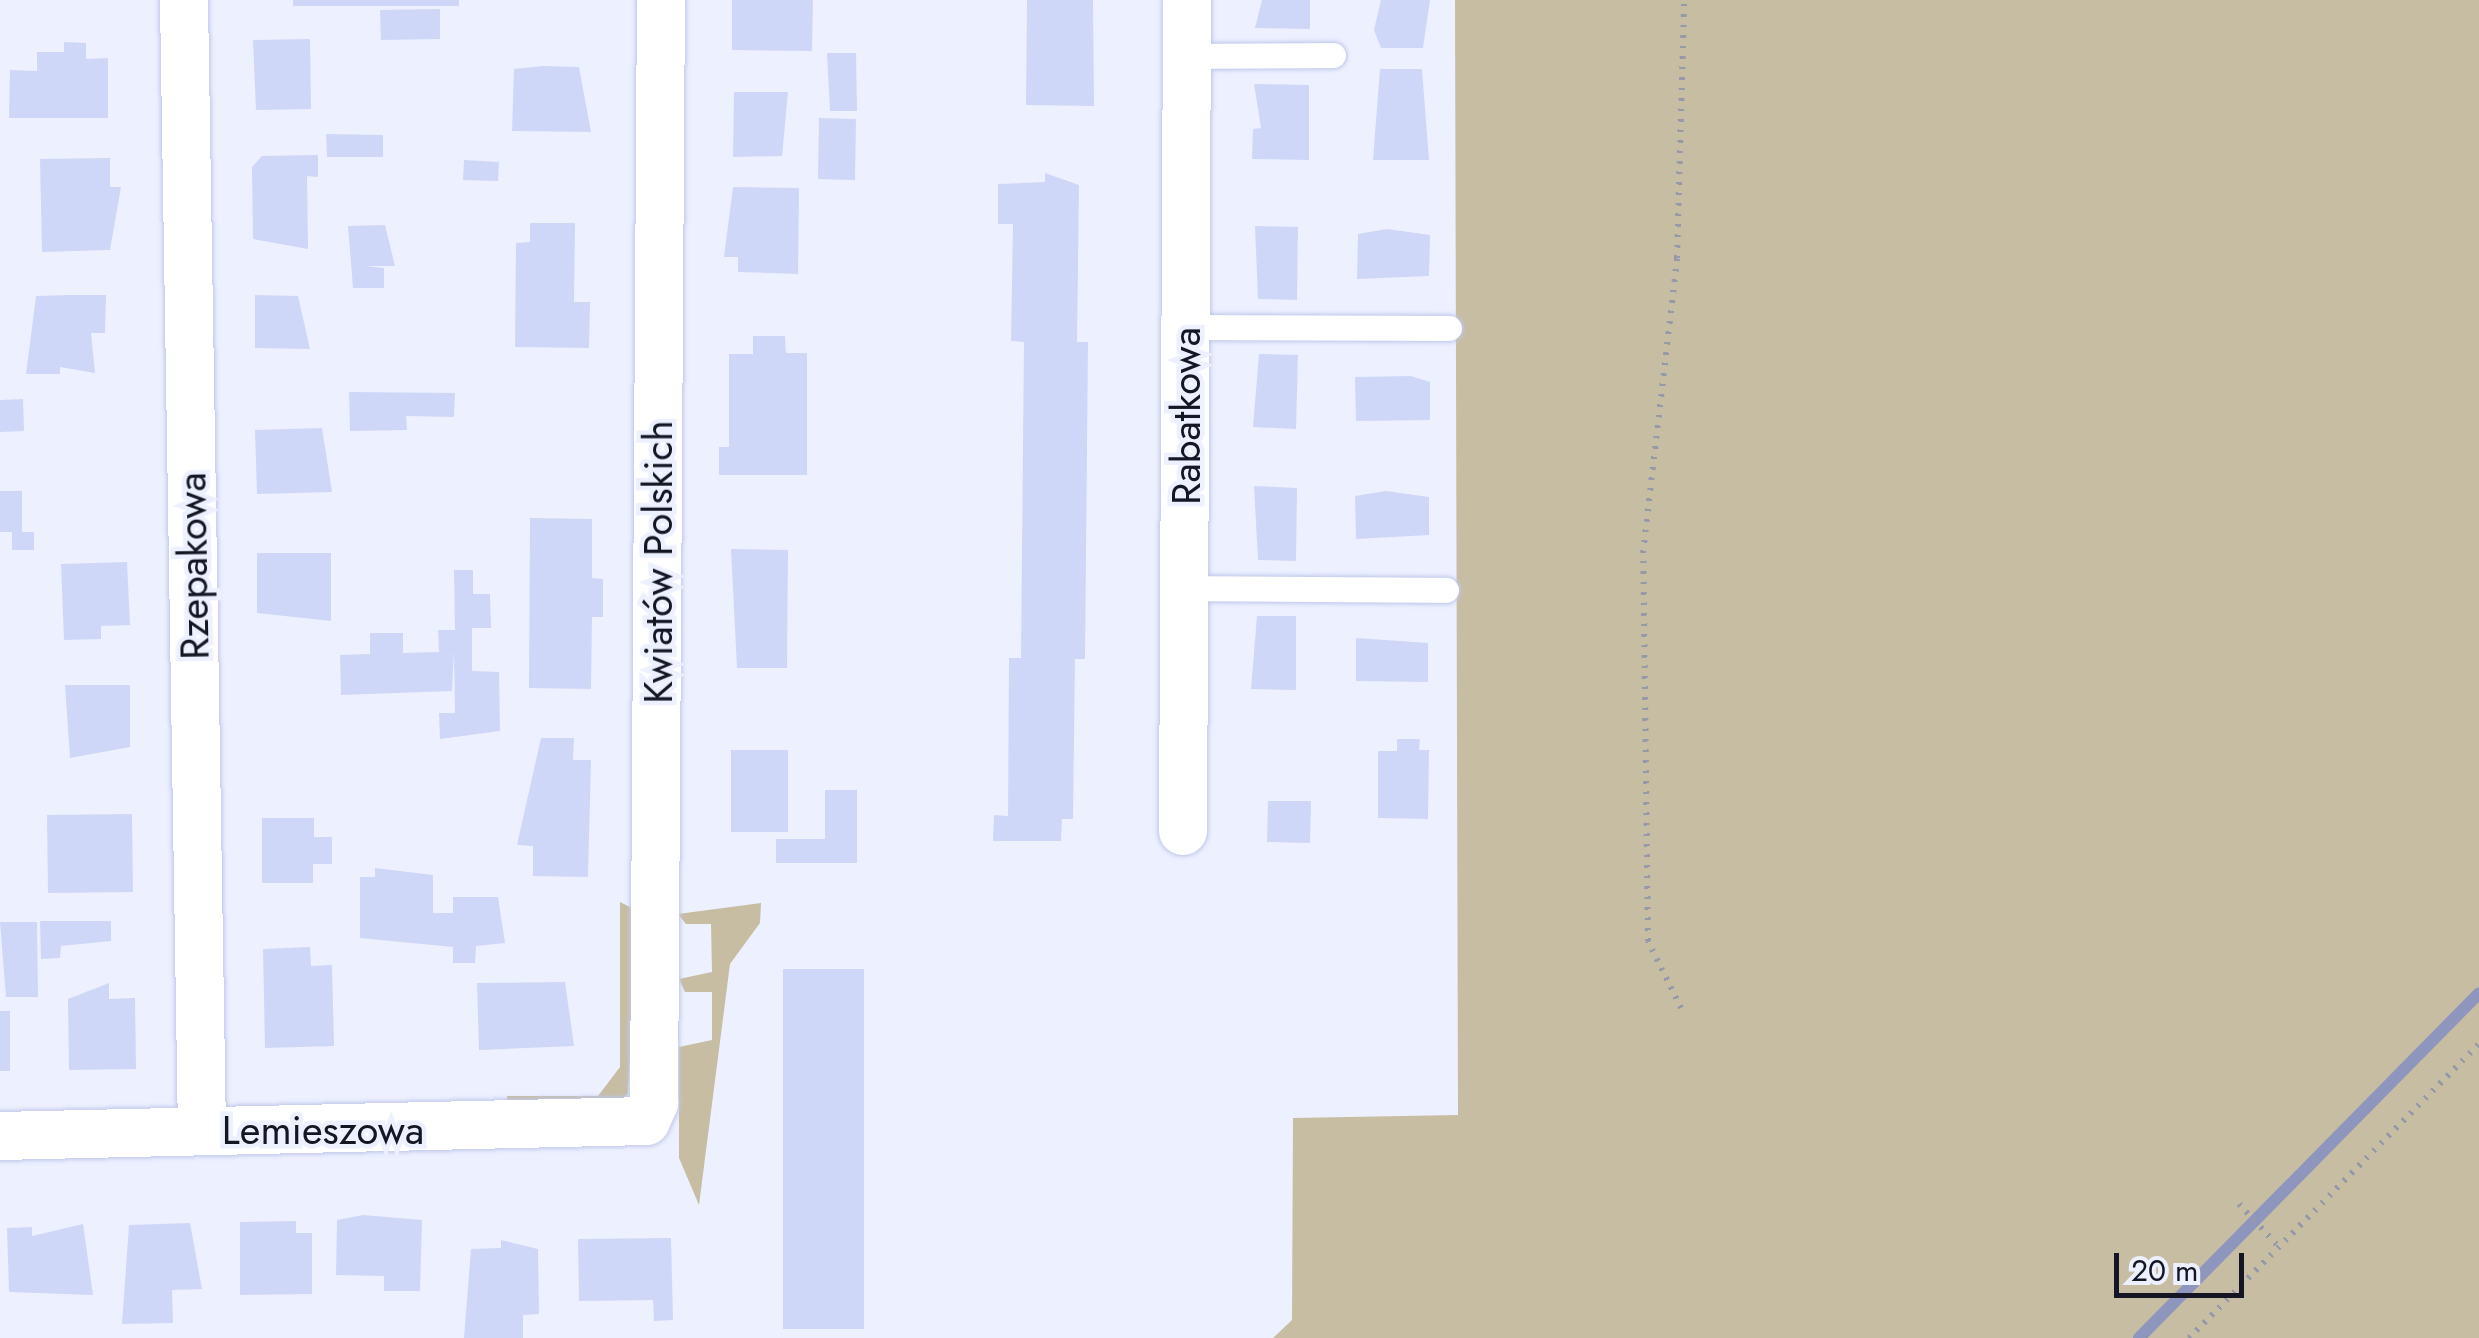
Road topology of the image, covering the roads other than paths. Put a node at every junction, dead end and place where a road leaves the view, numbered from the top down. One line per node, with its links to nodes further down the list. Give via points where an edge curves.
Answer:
1 (184, 0): 12 (street, Rzepakowa)
2 (661, 0): 11 (street, Kwiatów Polskich, via 654,1102)
3 (1187, 0): 5 (street, Rabatkowa)
4 (1332, 55): 5 (lane)
5 (1186, 56): 6 (street, Rabatkowa)
6 (1186, 327): 7 (lane); 8 (street, Rabatkowa)
7 (1449, 328)
8 (1185, 588): 9 (lane); 10 (street, Rabatkowa)
9 (1446, 590)
10 (1182, 831)
11 (646, 1122): 12 (street, Lemieszowa)
12 (202, 1131): 13 (street, Lemieszowa)
13 (0, 1136)

